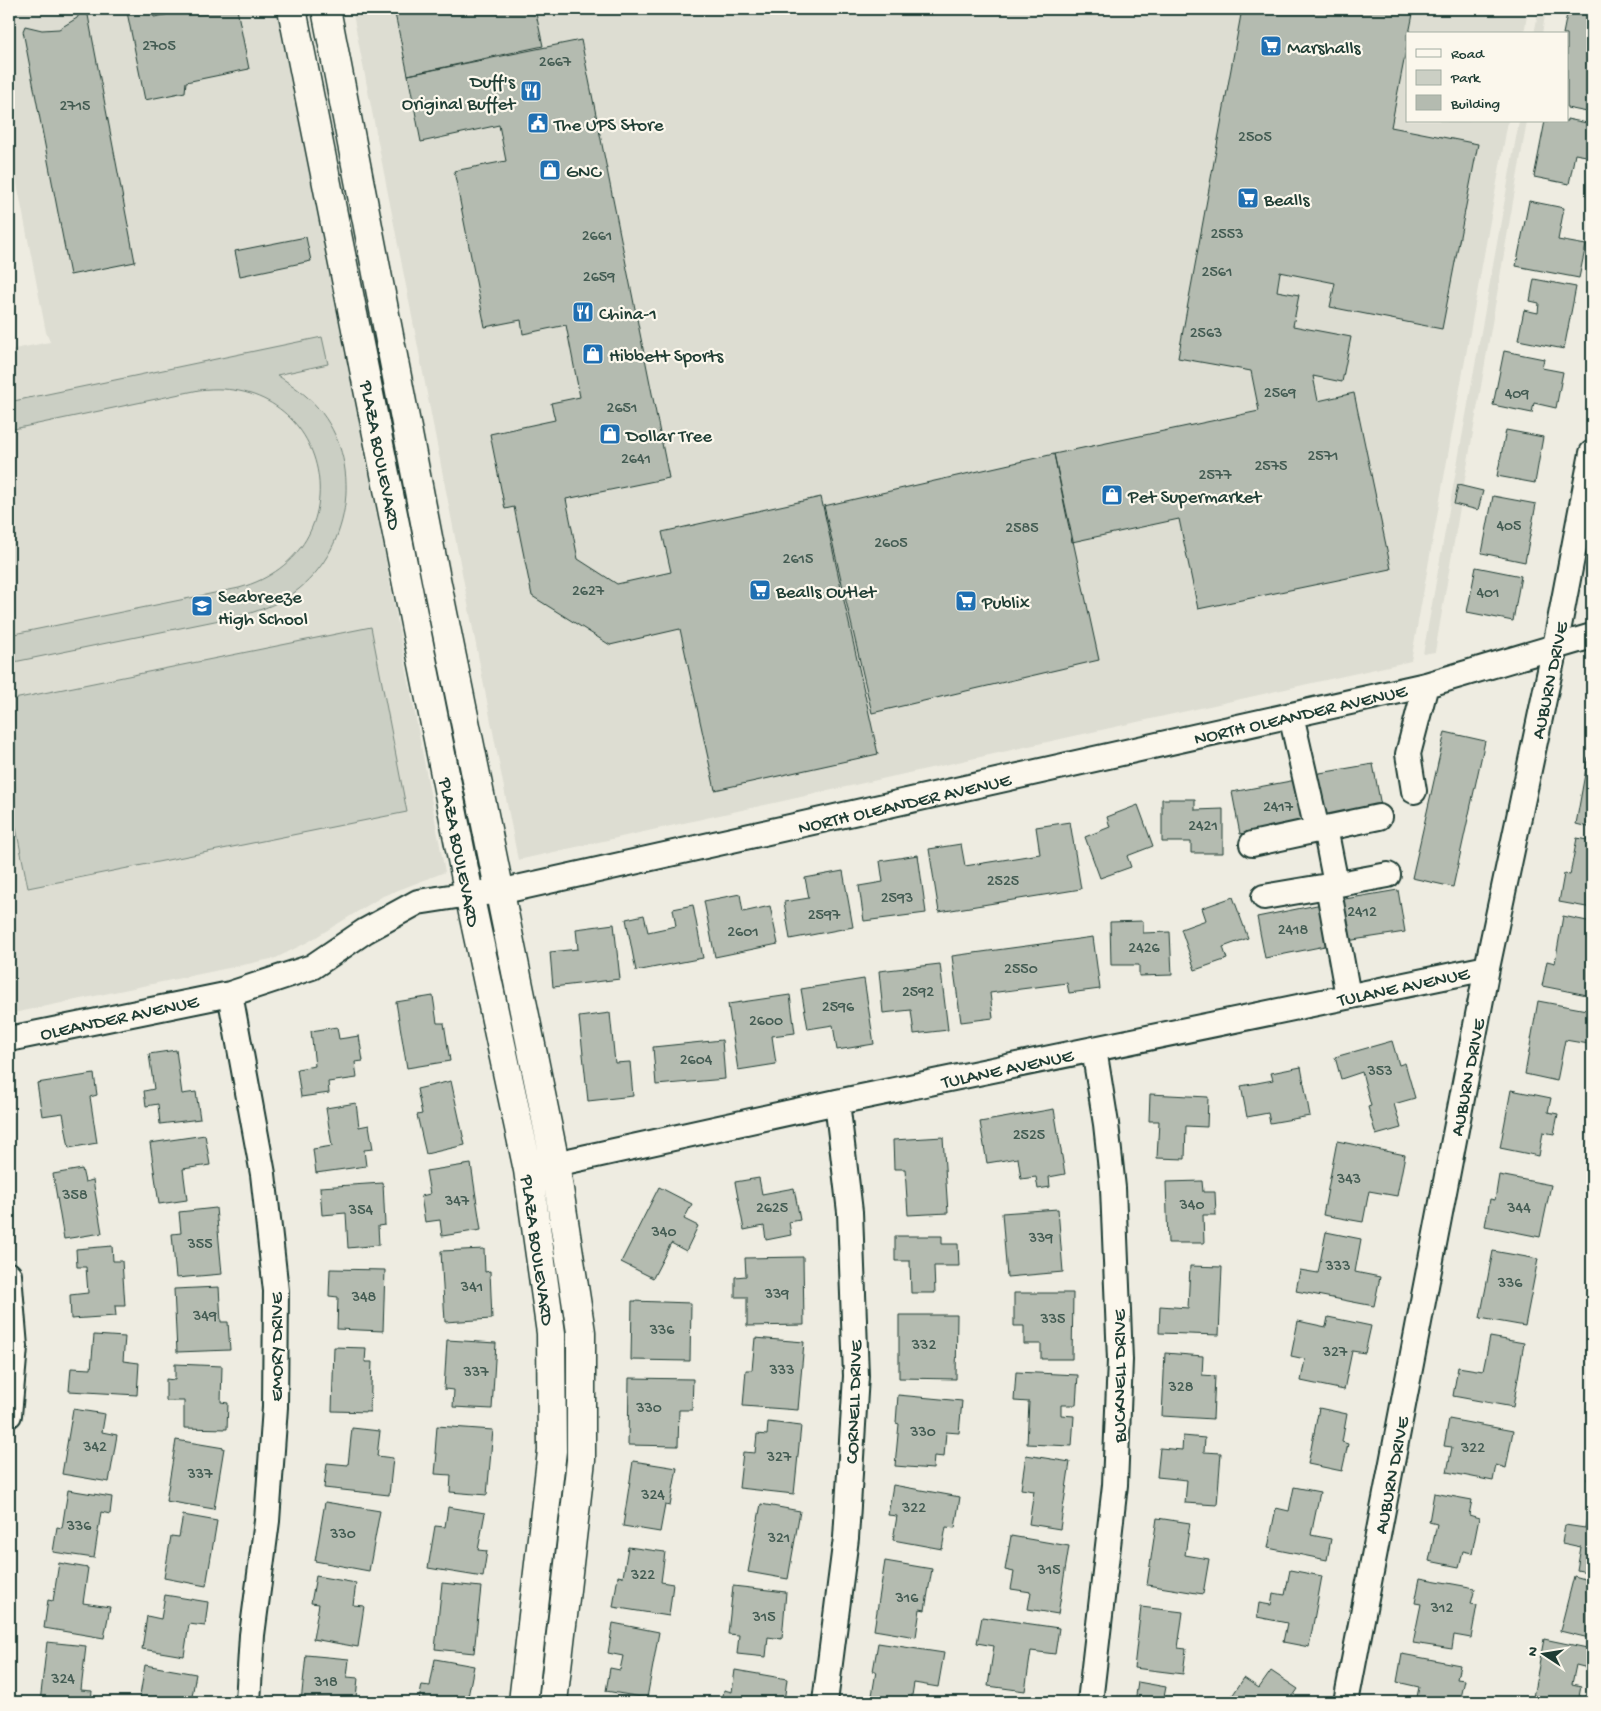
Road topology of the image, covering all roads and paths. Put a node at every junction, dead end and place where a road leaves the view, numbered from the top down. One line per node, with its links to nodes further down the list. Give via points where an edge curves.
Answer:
1 (292, 9): 4 (street, PLAZA BOULEVARD)
2 (326, 9): 3 (street, PLAZA BOULEVARD)
3 (335, 56): 4 (street); 5 (street, PLAZA BOULEVARD)
4 (304, 64): 6 (street, PLAZA BOULEVARD)
5 (361, 193): 6 (street); 8 (street, PLAZA BOULEVARD)
6 (331, 202): 9 (street, PLAZA BOULEVARD)
7 (1592, 453): 11 (street, AUBURN DRIVE)
8 (436, 578): 9 (street); 20 (street, PLAZA BOULEVARD)
9 (408, 585): 21 (street, PLAZA BOULEVARD)
10 (1592, 636): 11 (street, NORTH OLEANDER AVENUE)
11 (1555, 647): 12 (street, NORTH OLEANDER AVENUE); 23 (street, AUBURN DRIVE)
12 (1426, 685): 13 (street, NORTH OLEANDER AVENUE); 14 (street, via 1408,754)
13 (1291, 715): 16 (street); 20 (street, NORTH OLEANDER AVENUE)
14 (1414, 791)
15 (1379, 817): 16 (street)
16 (1321, 829): 17 (street); 19 (street)
17 (1252, 844)
18 (1388, 875): 19 (street)
19 (1332, 885): 22 (street); 25 (street)
20 (499, 892): 21 (street, NORTH OLEANDER AVENUE); 29 (street, PLAZA BOULEVARD)
21 (469, 894): 24 (street, NORTH OLEANDER AVENUE, via 418,902 312,967); 30 (street, PLAZA BOULEVARD)
22 (1264, 898)
23 (1487, 968): 25 (street, TULANE AVENUE); 38 (street, AUBURN DRIVE)
24 (230, 994): 26 (street, OLEANDER AVENUE); 33 (street, EMORY DRIVE, via 263,1174 276,1291 274,1416 267,1521 252,1635)
25 (1348, 996): 27 (street, TULANE AVENUE)
26 (9, 1039)
27 (1094, 1049): 28 (street, TULANE AVENUE); 37 (street, BUCKNELL DRIVE, via 1113,1188 1120,1360 1116,1485)
28 (837, 1102): 29 (street, TULANE AVENUE); 36 (street, CORNELL DRIVE, via 850,1212 856,1376 846,1538)
29 (555, 1163): 30 (street, TULANE AVENUE); 35 (street, PLAZA BOULEVARD, via 581,1332 581,1460)
30 (528, 1170): 34 (street, PLAZA BOULEVARD, via 551,1333 552,1451)
31 (9, 1275): 32 (street, via 15,1347)
32 (9, 1415)
33 (248, 1702)
34 (524, 1702)
35 (553, 1702)
36 (825, 1702)
37 (1090, 1702)
38 (1346, 1702)

